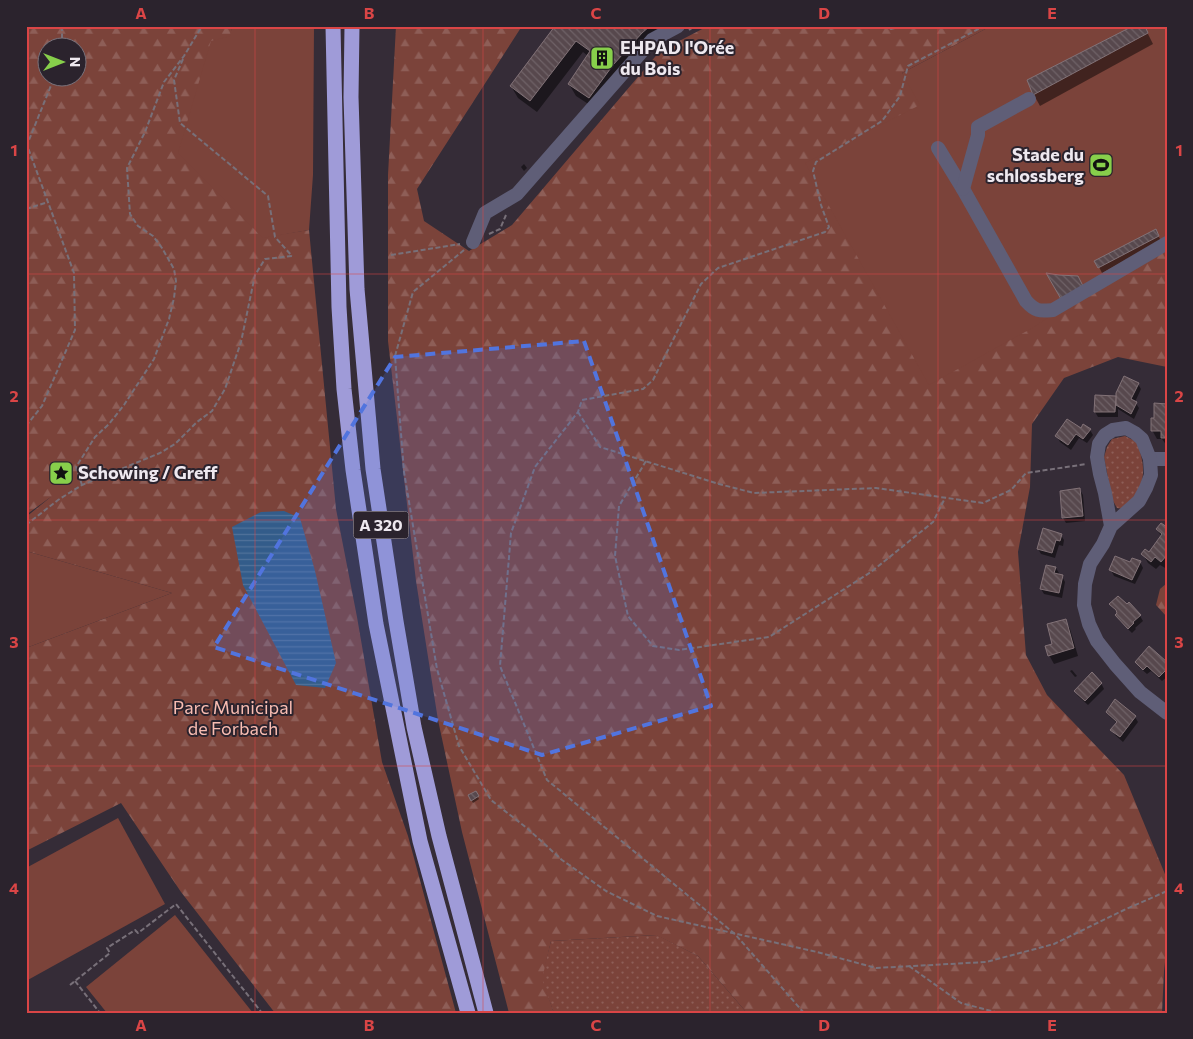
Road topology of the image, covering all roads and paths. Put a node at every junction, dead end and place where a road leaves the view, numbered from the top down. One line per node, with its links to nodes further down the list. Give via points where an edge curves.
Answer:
1 (202, 26): 8 (path)
2 (333, 26): 36 (highway, A 320, via 339,307 353,470 376,624 420,841)
3 (352, 26): 37 (highway, A 320, via 357,289 373,469 414,727)
4 (678, 26): 15 (street, via 652,40 517,194 485,213)
5 (883, 26): 6 (path, via 891,29)
6 (904, 26)
7 (984, 26): 18 (path, via 908,66 900,96 882,121 816,162 813,171 829,227 825,232 718,268 701,284 653,380 643,389 582,400)
8 (184, 56): 24 (path, via 164,82 127,168 130,214 138,226 153,236 174,269 174,298 154,359 124,405 95,437 76,467); 24 (path, via 174,80 180,123 268,196 275,237 292,256 265,259 255,275 241,342 225,389 212,411 160,453)
9 (50, 88): 13 (path, via 27,145)
10 (1029, 99): 12 (street, via 978,127)
11 (938, 148): 12 (street)
12 (964, 188): 16 (street, via 1026,302 1034,309 1053,310)
13 (48, 202): 14 (path); 19 (path, via 74,273 75,330 42,406)
14 (26, 209)
15 (473, 242): 17 (path); 30 (path, via 414,292 395,356 404,472 437,668 459,746 491,800 562,860 606,891 657,916)
16 (1167, 243)
17 (391, 255)
18 (578, 412): 22 (path, via 600,447); 30 (path, via 535,467 511,533 500,666 547,780)
19 (26, 426)
20 (1150, 459): 21 (street); 23 (street, via 1142,439 1126,428 1105,435 1099,444); 27 (street, via 1151,475 1139,501)
21 (1167, 459)
22 (646, 461): 25 (path, via 754,493 876,488); 25 (path, via 619,506 615,556 628,616 654,646 679,650 769,637 871,572 933,522)
23 (1098, 462): 25 (path, via 1026,473 1011,490 984,504); 27 (street)
24 (82, 485): 26 (path)
25 (945, 498)
26 (26, 525)
27 (1111, 526): 28 (street, via 1090,564 1085,584 1084,605 1089,624 1114,664 1140,692)
28 (1167, 713)
29 (1167, 891): 31 (path, via 1054,944 986,962)
30 (736, 934): 31 (path, via 876,968); 38 (path)
31 (910, 966): 39 (path, via 961,1003)
32 (75, 980): 33 (path); 34 (path); 35 (path, via 110,953 108,948 135,930 138,933 176,904)
33 (70, 985)
34 (100, 1013)
35 (262, 1013)
36 (468, 1013)
37 (486, 1013)
38 (804, 1013)
39 (999, 1013)

